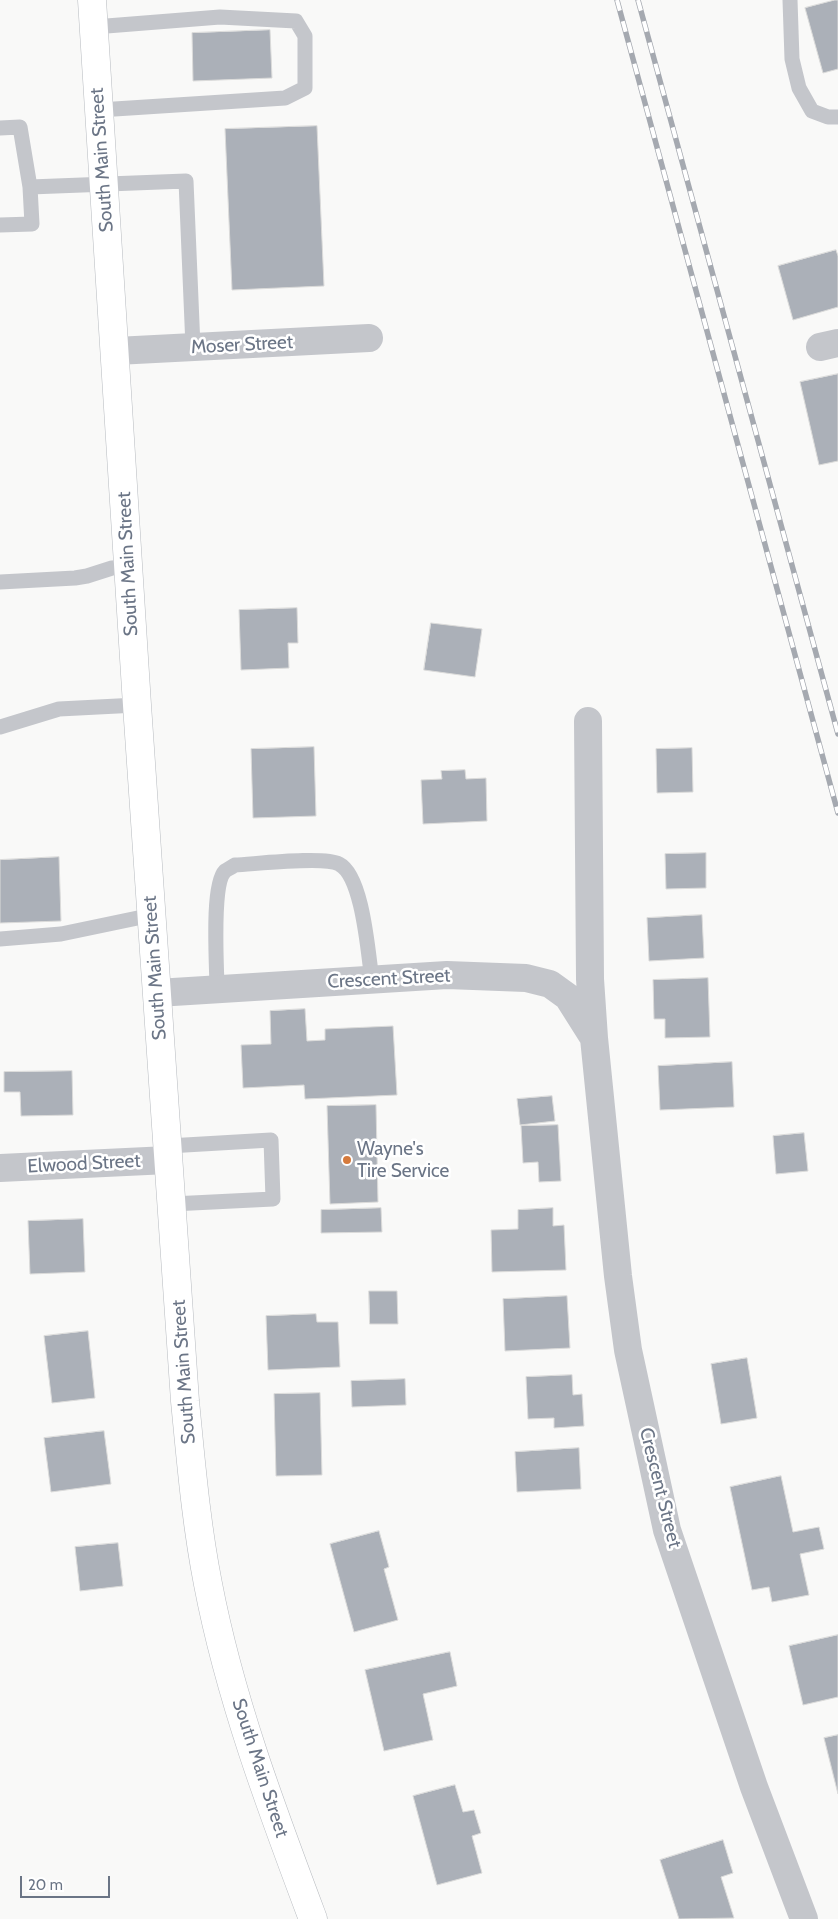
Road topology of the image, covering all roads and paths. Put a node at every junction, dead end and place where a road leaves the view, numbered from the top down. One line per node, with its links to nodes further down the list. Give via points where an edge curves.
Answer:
1 (92, 0): 3 (main road, South Main Street)
2 (790, 0): 5 (lane, via 792,59 799,88 812,111)
3 (94, 27): 4 (main road, South Main Street); 4 (lane, via 220,17 296,21 305,36 305,88 285,98)
4 (99, 110): 7 (main road, South Main Street)
5 (838, 117)
6 (0, 128): 8 (lane, via 20,127)
7 (104, 184): 8 (lane); 11 (lane, via 186,181); 12 (main road, South Main Street)
8 (30, 187): 9 (lane, via 32,224)
9 (0, 226)
10 (370, 338): 11 (street, Moser Street)
11 (193, 347): 12 (street, Moser Street)
12 (116, 351): 13 (main road, South Main Street)
13 (128, 567): 14 (lane, via 75,578); 15 (main road, South Main Street)
14 (0, 582)
15 (137, 705): 17 (lane, via 59,709); 18 (main road, South Main Street)
16 (588, 721): 23 (street, Crescent Street, via 590,979)
17 (0, 727)
18 (152, 915): 19 (lane, via 61,934); 22 (main road, South Main Street)
19 (0, 939)
20 (372, 980): 21 (street, Crescent Street); 21 (lane, via 363,917 356,886 348,871 338,863 324,860 235,865 225,871 216,900); 23 (street, Crescent Street, via 447,975 526,978 550,984 568,997)
21 (217, 990): 22 (street, Crescent Street)
22 (157, 993): 24 (main road, South Main Street)
23 (594, 1038): 28 (street, Crescent Street, via 628,1350 667,1530 754,1787)
24 (168, 1153): 25 (street, Elwood Street); 26 (main road, South Main Street); 26 (lane, via 271,1140 273,1199)
25 (0, 1168)
26 (172, 1204): 27 (main road, South Main Street, via 193,1492 208,1585 247,1733)
27 (313, 1919)
28 (804, 1919)

